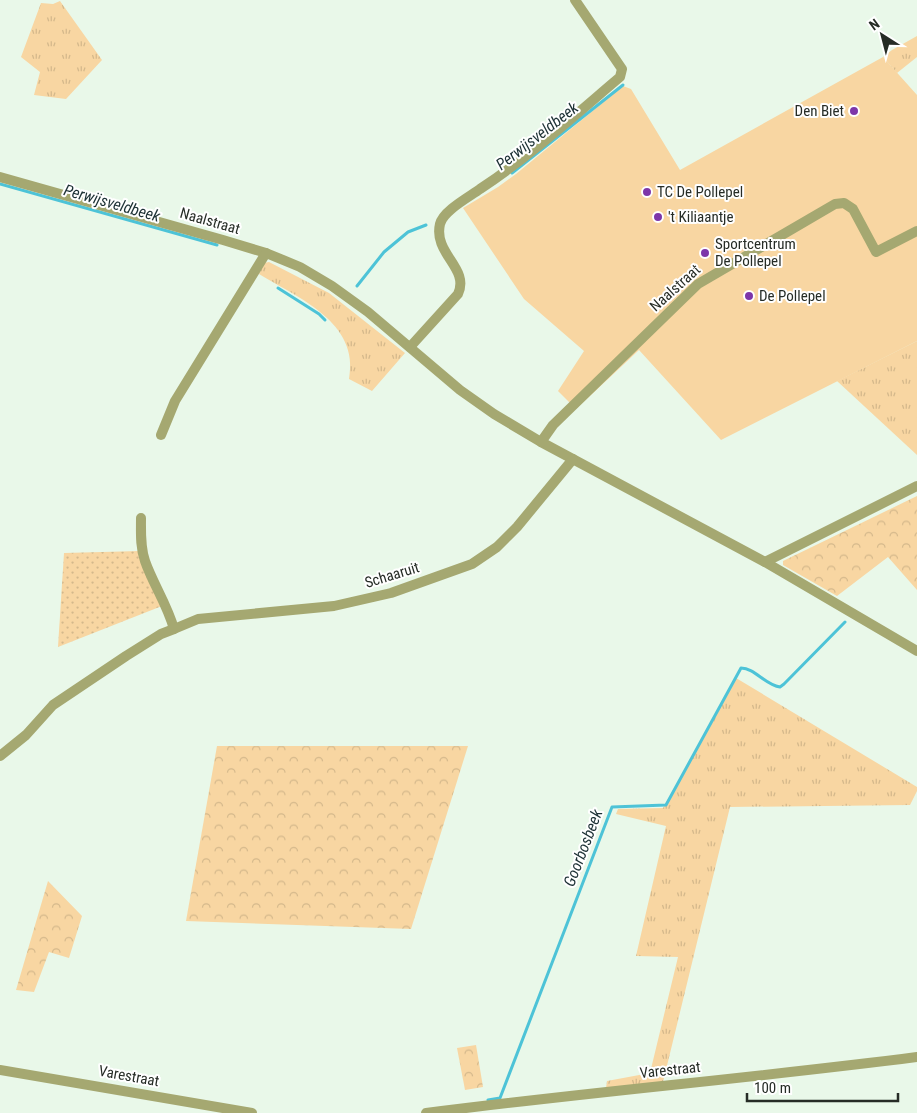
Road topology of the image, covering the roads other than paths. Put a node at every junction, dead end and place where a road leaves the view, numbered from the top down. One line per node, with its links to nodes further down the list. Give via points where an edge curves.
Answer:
1 (575, 0): 5 (street, via 622,69 620,77 523,158 450,210 440,222 439,237 461,277 462,286)
2 (0, 177): 4 (street, Naalstraat)
3 (917, 231): 7 (street, Naalstraat, via 876,252 853,209 844,203 835,204 698,284 553,425)
4 (266, 253): 5 (street, Naalstraat, via 332,286); 6 (street, via 175,401)
5 (410, 347): 7 (street, Naalstraat, via 460,390)
6 (162, 435)
7 (541, 442): 8 (street, Naalstraat)
8 (573, 459): 11 (street, Naalstraat); 12 (street, Schaaruit, via 511,534 472,564 390,593 334,606 198,619)
9 (917, 486): 11 (street)
10 (141, 518): 12 (street, via 144,560)
11 (765, 562): 13 (street, Naalstraat)
12 (174, 629): 14 (street, Schaaruit, via 161,634 53,705)
13 (917, 651)
14 (0, 756)
15 (917, 1057): 18 (street, Varestraat)
16 (0, 1070): 17 (street, Varestraat)
17 (252, 1113)
18 (426, 1113)

